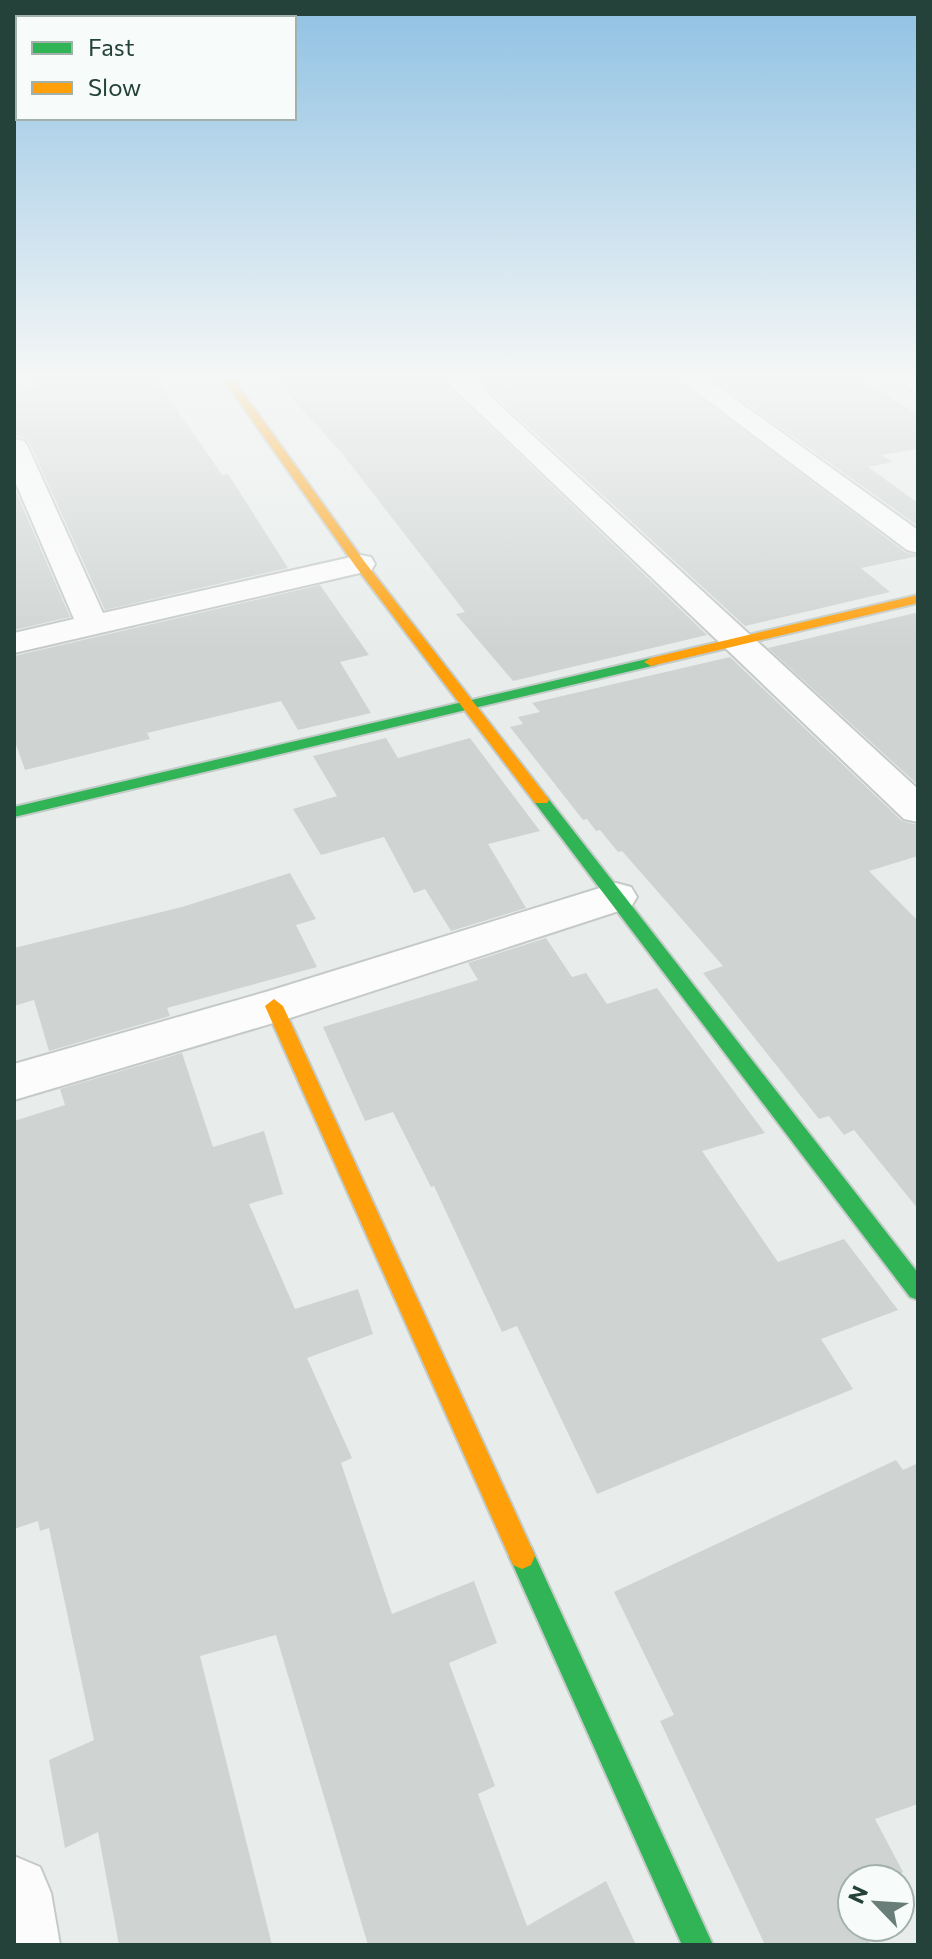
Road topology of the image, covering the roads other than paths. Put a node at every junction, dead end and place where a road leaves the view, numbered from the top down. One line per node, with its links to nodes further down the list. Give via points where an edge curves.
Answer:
1 (23, 467): 8 (street)
2 (291, 467): 6 (street)
3 (551, 467): 10 (street)
4 (813, 467): 5 (street)
5 (918, 544)
6 (360, 564): 8 (street); 11 (street)
7 (918, 599): 10 (street)
8 (93, 626): 9 (street)
9 (14, 643)
10 (739, 643): 11 (street); 12 (street)
11 (466, 703): 13 (street); 14 (street)
12 (918, 810)
13 (14, 812)
14 (616, 897): 15 (street); 17 (street)
15 (274, 1006): 16 (street); 20 (street)
16 (14, 1082)
17 (918, 1290)
18 (14, 1893): 19 (street)
19 (23, 1945)
20 (698, 1945)

